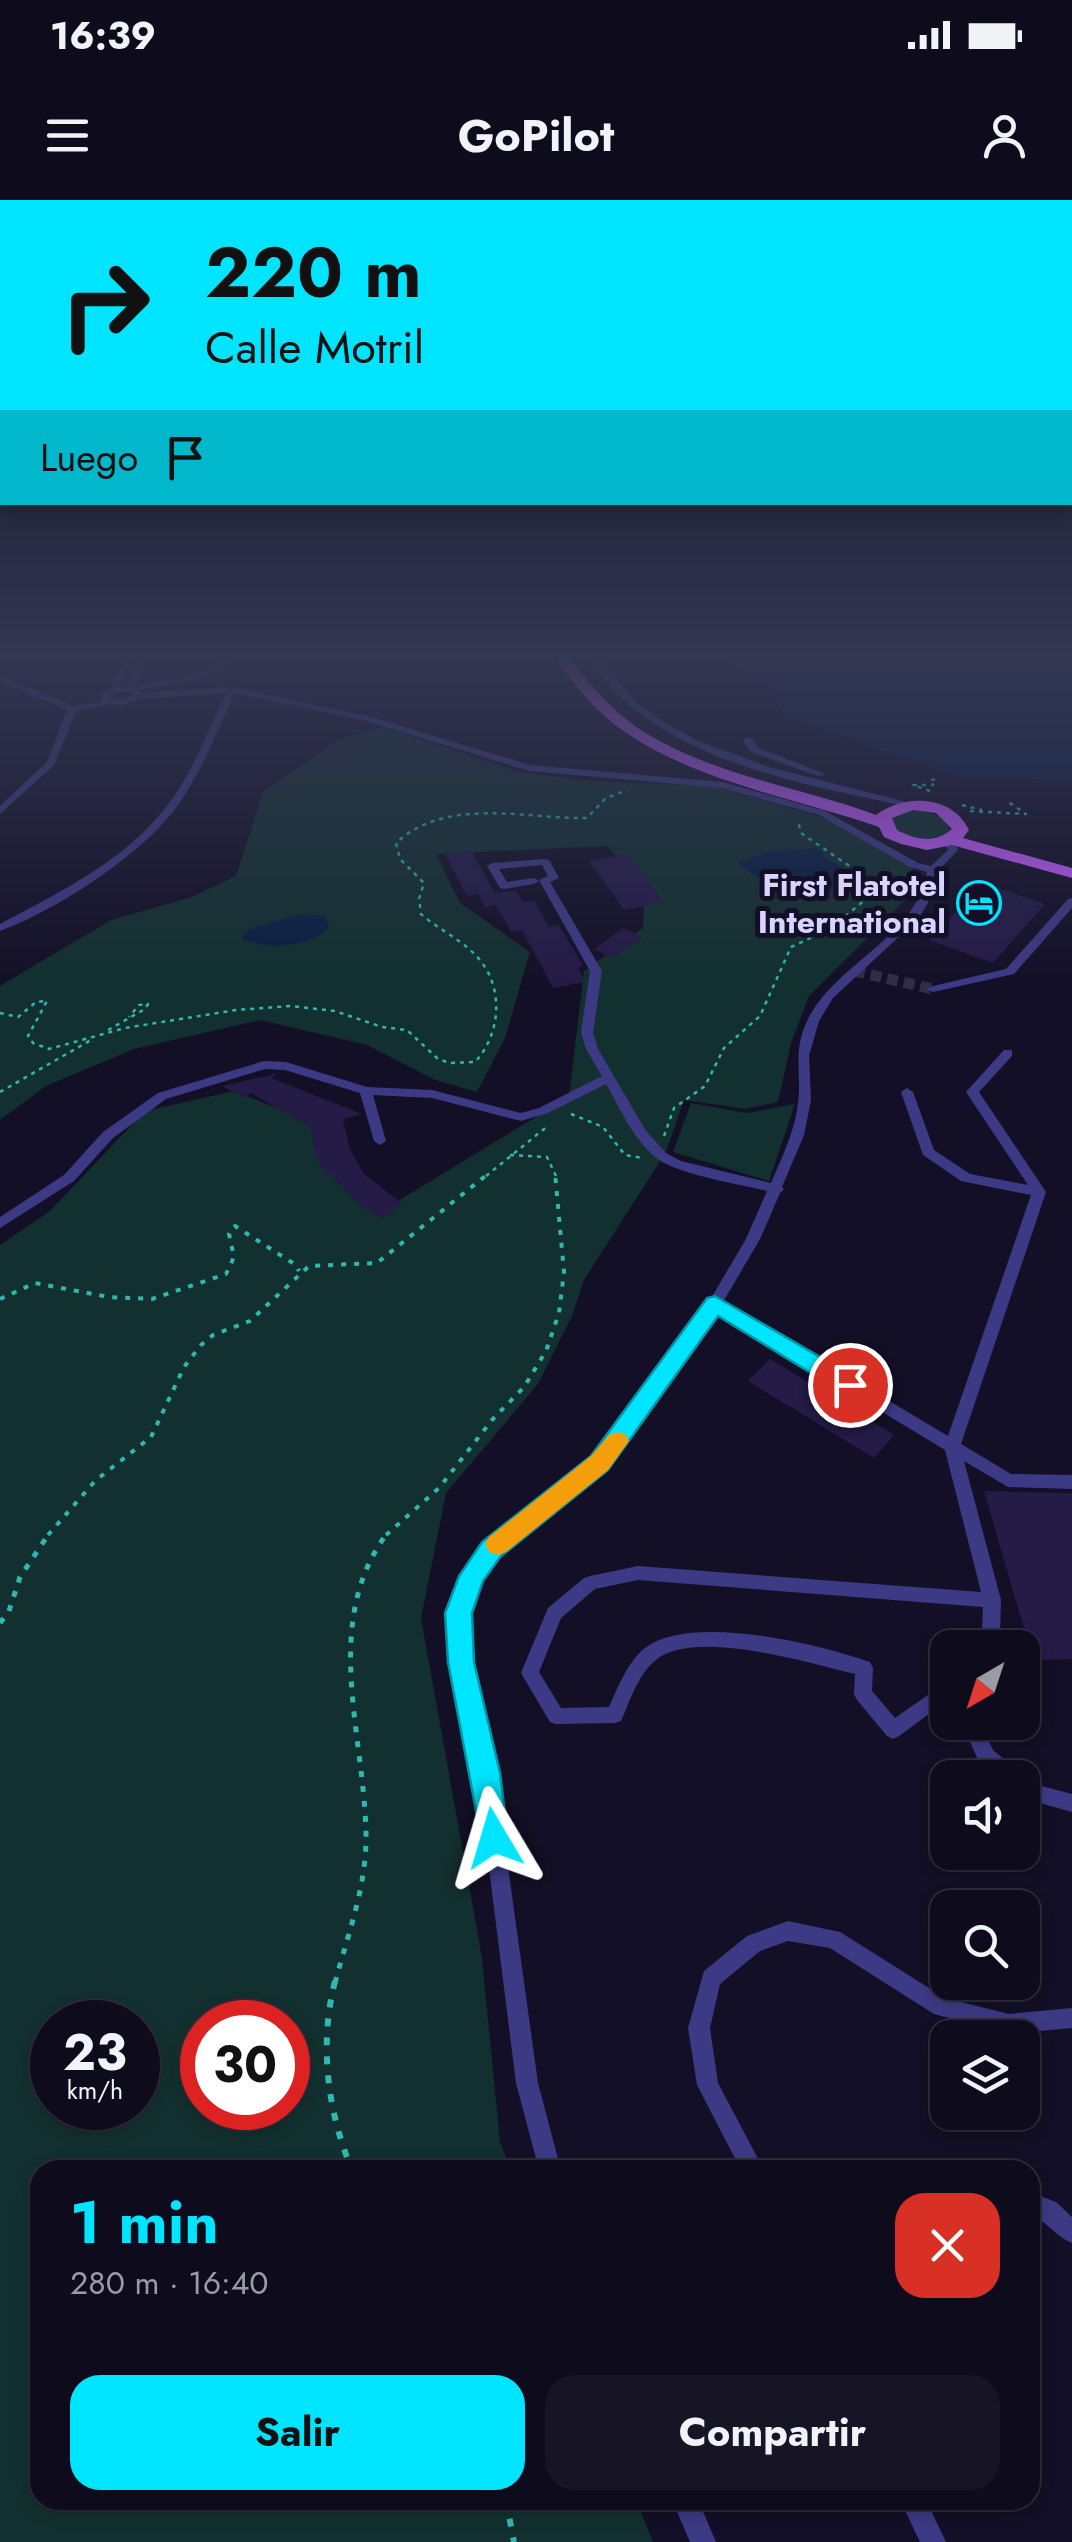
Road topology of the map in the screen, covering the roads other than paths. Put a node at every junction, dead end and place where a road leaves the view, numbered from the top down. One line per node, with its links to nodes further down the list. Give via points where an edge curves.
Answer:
1 (47, 766): 10 (street)
2 (193, 766): 21 (street, via 155,826 90,878)
3 (523, 766): 16 (street, via 736,788 842,822)
4 (700, 766): 12 (main road)
5 (737, 766): 9 (main road, via 828,795)
6 (762, 766): 8 (street)
7 (801, 766): 8 (street, via 840,780)
8 (850, 791): 9 (street)
9 (904, 806): 11 (main road); 12 (main road, via 883,817)
10 (0, 812)
11 (955, 816): 13 (main road, via 958,836); 15 (main road, via 977,832)
12 (883, 824): 14 (main road)
13 (949, 841): 14 (main road); 17 (street, via 954,850); 18 (main road)
14 (913, 843): 16 (street)
15 (1072, 861)
16 (914, 865): 17 (street)
17 (933, 870): 28 (street, via 915,916 829,996 812,1021 798,1135)
18 (1072, 873)
19 (534, 881): 24 (street, via 504,886 492,866 545,862 554,878 544,880 596,971 587,1032)
20 (1072, 901): 22 (street, via 1010,972)
21 (0, 928)
22 (933, 989)
23 (1008, 1053): 29 (street, via 972,1092)
24 (609, 1078): 25 (street, via 521,1117 432,1094); 28 (street, via 661,1156)
25 (366, 1091): 27 (street); 30 (street, via 264,1065 181,1087 135,1114 69,1178)
26 (907, 1092): 29 (street, via 928,1152 966,1178)
27 (380, 1140)
28 (777, 1189): 31 (street)
29 (1040, 1192): 32 (street)
30 (0, 1223)
31 (715, 1304): 32 (street); 40 (street, via 600,1463 491,1550 458,1613 527,2083)
32 (952, 1447): 33 (street, via 1008,1480); 34 (street)
33 (1072, 1482)
34 (992, 1600): 35 (street); 36 (street, via 638,1573 590,1583 554,1613 530,1673 556,1716 615,1716 651,1653 682,1638 771,1647 864,1668 864,1694 894,1730)
35 (991, 1630)
36 (930, 1703)
37 (1040, 1792): 38 (street)
38 (1072, 1803)
39 (1072, 2018): 41 (street, via 1010,2024 941,2007 833,1939 788,1931 754,1944 712,1978 700,2028 708,2085)
40 (547, 2160)
41 (748, 2160)
42 (1040, 2207): 43 (street)
43 (1072, 2232)
44 (689, 2510): 46 (street)
45 (918, 2510): 47 (street)
46 (703, 2542)
47 (934, 2542)

